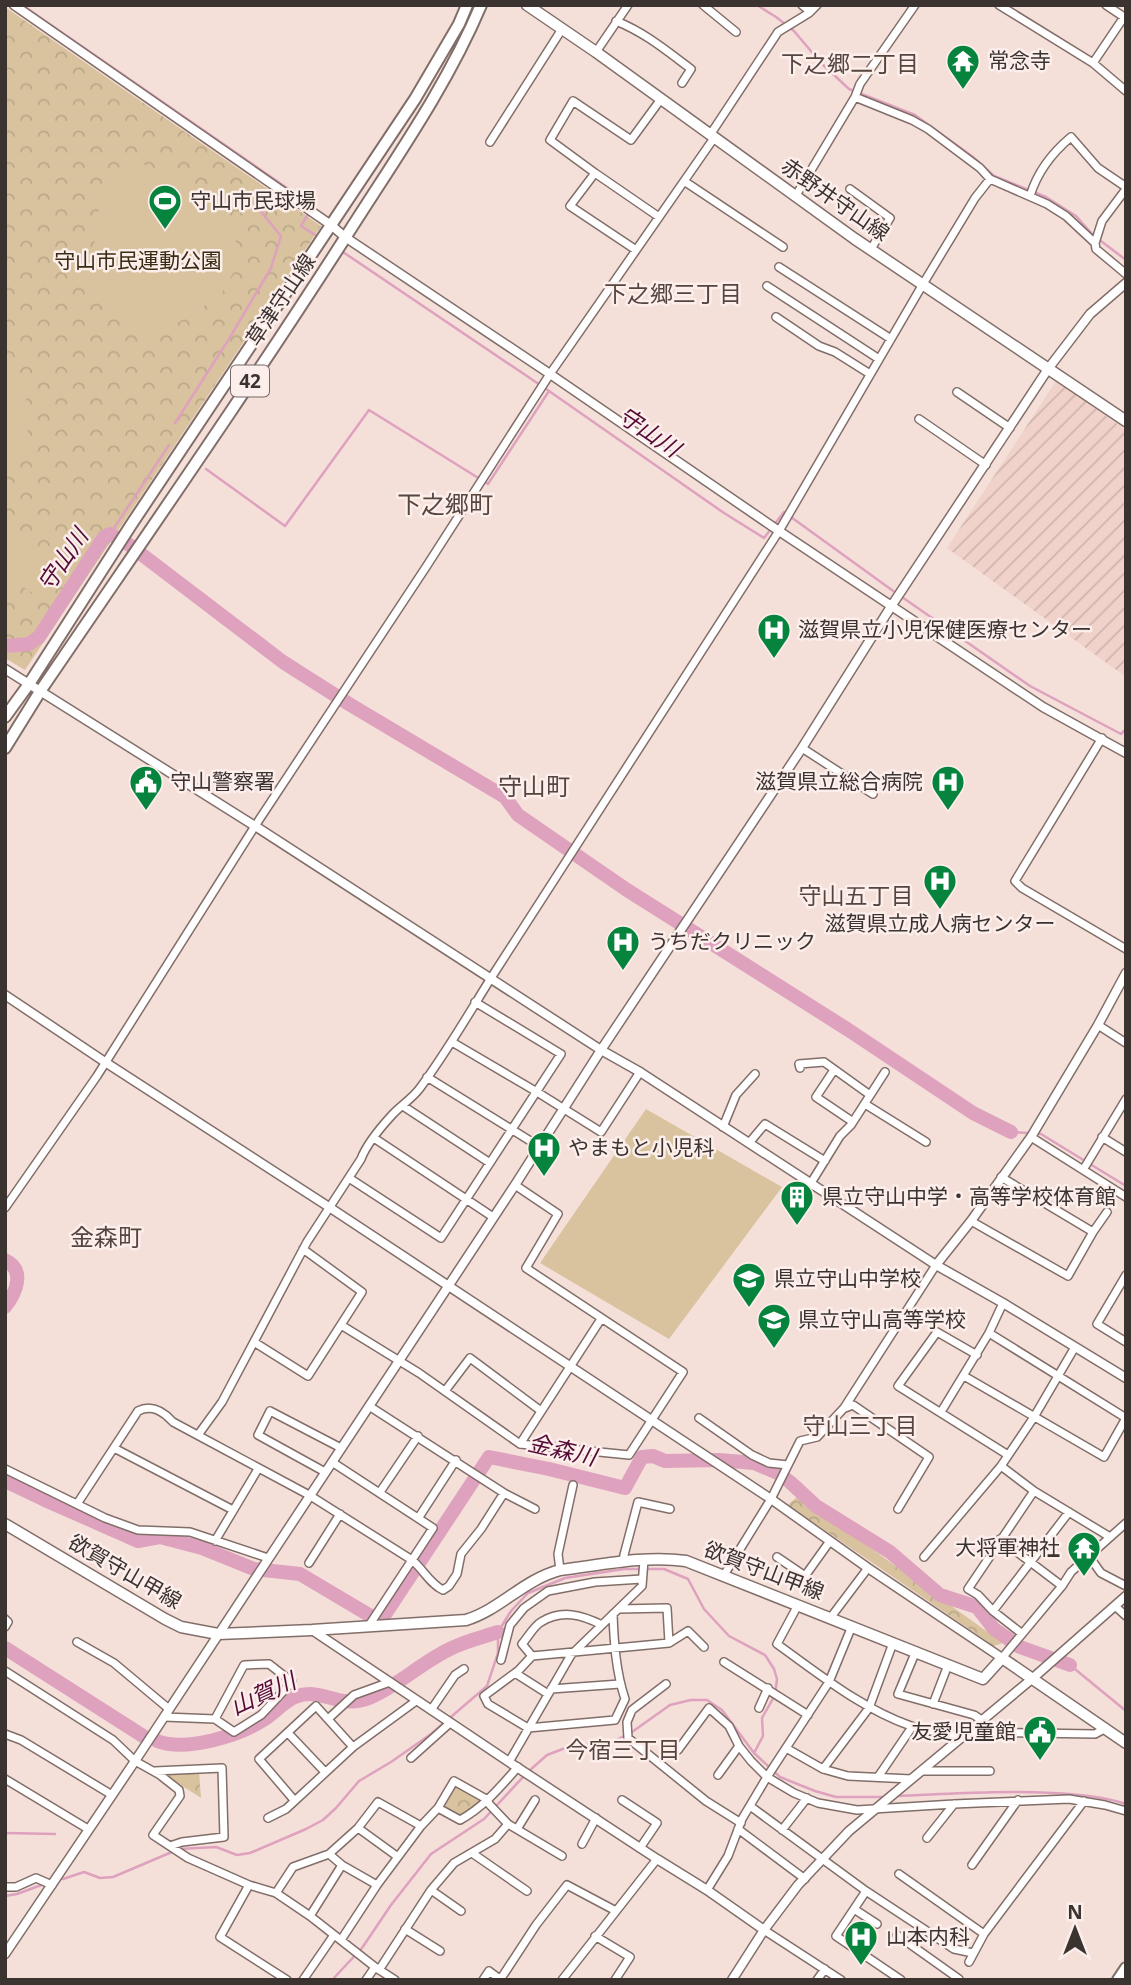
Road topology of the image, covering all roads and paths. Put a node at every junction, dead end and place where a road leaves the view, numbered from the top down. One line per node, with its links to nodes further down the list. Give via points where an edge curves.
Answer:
1 (13, 5): 33 (street)
2 (467, 5): 33 (main road, 草津守山線 / 42, via 415,99)
3 (481, 5): 34 (main road, 草津守山線 / 42, via 435,95)
4 (527, 5): 15 (main road, 赤野井守山線)
5 (628, 5): 14 (street)
6 (704, 5): 16 (street)
7 (802, 5): 12 (street)
8 (817, 5): 12 (street)
9 (915, 5): 21 (street, via 860,84)
10 (999, 5): 18 (street)
11 (1106, 5): 13 (street)
12 (809, 13): 23 (street, via 778,32)
13 (1125, 17): 18 (street)
14 (616, 21): 17 (street); 19 (street, via 646,36 691,69)
15 (562, 29): 17 (main road, 赤野井守山線); 24 (street)
16 (736, 32)
17 (596, 52): 22 (main road, 赤野井守山線)
18 (1093, 63): 20 (street)
19 (682, 83)
20 (1126, 91)
21 (856, 97): 26 (street, via 928,129); 31 (street)
22 (661, 99): 23 (main road, 赤野井守山線); 25 (street, via 631,140 573,101 550,140)
23 (712, 136): 27 (street); 31 (main road, 赤野井守山線)
24 (490, 142)
25 (595, 173): 32 (street); 38 (street, via 570,206)
26 (990, 180): 30 (street); 42 (street)
27 (684, 181): 32 (street); 36 (street)
28 (1126, 188): 30 (street, via 1098,168 1071,136 1057,149); 35 (street, via 1102,221)
29 (850, 189): 37 (street, via 890,218)
30 (1031, 192): 35 (street)
31 (795, 197): 37 (main road, 赤野井守山線)
32 (659, 217): 38 (street)
33 (331, 225): 34 (street); 58 (main road, 草津守山線 / 42)
34 (345, 237): 48 (street); 59 (main road, 草津守山線 / 42)
35 (1096, 239): 40 (street, via 1096,249)
36 (783, 247)
37 (871, 249): 42 (main road, 赤野井守山線)
38 (636, 250): 48 (street)
39 (779, 267): 45 (street)
40 (1126, 274)
41 (1126, 283): 47 (street, via 1090,314)
42 (923, 284): 45 (street); 47 (main road, 赤野井守山線)
43 (767, 286): 46 (street)
44 (776, 317): 49 (street)
45 (891, 340): 46 (street)
46 (879, 359): 49 (street)
47 (1048, 369): 52 (main road, 赤野井守山線); 53 (street)
48 (550, 374): 55 (street); 66 (street)
49 (870, 374): 55 (street)
50 (957, 392): 53 (street)
51 (919, 419): 54 (street)
52 (1126, 421)
53 (1010, 428): 54 (street)
54 (986, 465): 56 (street)
55 (779, 531): 56 (street); 69 (street)
56 (892, 605): 61 (street, via 1043,707); 63 (street)
57 (5, 669): 58 (street)
58 (29, 684): 59 (street); 60 (main road, 草津守山線 / 42)
59 (41, 690): 62 (main road, 草津守山線 / 42); 66 (street)
60 (5, 717)
61 (1102, 738): 64 (street); 67 (street, via 1015,881)
62 (5, 748)
63 (802, 748): 65 (street); 75 (street)
64 (1126, 753)
65 (873, 794)
66 (255, 826): 69 (street); 76 (street)
67 (1126, 949)
68 (1126, 973): 72 (street)
69 (491, 978): 71 (street); 75 (street)
70 (5, 995): 76 (street)
71 (475, 1002): 73 (street); 83 (street, via 561,1054)
72 (1098, 1025): 74 (street); 92 (street)
73 (452, 1042): 82 (street); 83 (street)
74 (1126, 1043)
75 (601, 1050): 79 (street); 88 (street)
76 (105, 1062): 108 (street); 109 (street)
77 (800, 1068): 78 (street, via 799,1064 824,1062)
78 (834, 1069): 84 (street); 89 (street, via 816,1097)
79 (640, 1072): 88 (street, via 601,1132); 90 (street)
80 (885, 1072): 84 (street)
81 (755, 1074): 90 (street, via 736,1095)
82 (427, 1077): 87 (street); 91 (street)
83 (537, 1091): 88 (street); 91 (street)
84 (870, 1095): 86 (street)
85 (1126, 1099): 94 (street)
86 (865, 1104): 89 (street); 95 (street)
87 (403, 1106): 93 (street); 100 (street)
88 (564, 1109): 97 (street)
89 (853, 1122): 99 (street)
90 (723, 1127): 96 (street)
91 (512, 1130): 97 (street); 100 (street)
92 (1031, 1137): 101 (street); 102 (street)
93 (374, 1138): 103 (street); 107 (street)
94 (1102, 1138): 98 (street); 101 (street)
95 (926, 1142)
96 (749, 1143): 99 (street, via 765,1124); 104 (street)
97 (540, 1147): 105 (street)
98 (1126, 1152)
99 (825, 1161): 104 (street)
100 (491, 1163): 107 (street)
101 (1083, 1170): 106 (street)
102 (1001, 1177): 112 (street); 113 (street)
103 (349, 1178): 107 (street, via 441,1238); 108 (street)
104 (811, 1183): 115 (street)
105 (515, 1185): 111 (street); 120 (street, via 558,1214 526,1268)
106 (1126, 1196)
107 (467, 1198): 111 (street)
108 (329, 1207): 114 (street); 117 (street)
109 (5, 1208)
110 (1107, 1212): 113 (street)
111 (494, 1217): 117 (street)
112 (971, 1221): 113 (street, via 1068,1276); 115 (street)
113 (1093, 1232)
114 (303, 1250): 121 (street, via 362,1292); 123 (street)
115 (936, 1265): 119 (street); 134 (street)
116 (1126, 1275): 118 (street)
117 (447, 1286): 127 (street); 128 (street)
118 (1122, 1289): 124 (street, via 1097,1324)
119 (1003, 1303): 122 (street); 125 (street)
120 (601, 1319): 128 (street); 139 (street, via 683,1372)
121 (341, 1325): 123 (street, via 308,1376); 127 (street)
122 (989, 1333): 126 (street); 130 (street)
123 (254, 1342): 140 (street, via 222,1402)
124 (1126, 1342)
125 (1075, 1347): 130 (street); 131 (street)
126 (976, 1354): 129 (street); 136 (street, via 937,1332 898,1386)
127 (399, 1361): 132 (street); 133 (street)
128 (569, 1366): 135 (street); 139 (street)
129 (964, 1376): 136 (street); 137 (street)
130 (1057, 1376): 137 (street); 137 (street, via 1126,1418 1104,1457)
131 (1126, 1378)
132 (445, 1391): 135 (street, via 470,1358); 142 (street)
133 (369, 1406): 141 (street); 144 (street)
134 (844, 1408): 148 (street, via 817,1437 800,1441); 162 (street, via 853,1405 929,1457)
135 (541, 1411): 142 (street)
136 (941, 1412): 145 (street)
137 (1034, 1417): 145 (street)
138 (699, 1418): 148 (street, via 769,1464)
139 (651, 1420): 142 (street, via 629,1455); 158 (street)
140 (198, 1435): 143 (street, via 159,1410 142,1409); 151 (street)
141 (418, 1436): 146 (street); 155 (street)
142 (520, 1444)
143 (114, 1448): 159 (street); 163 (street)
144 (341, 1448): 147 (street); 152 (street, via 270,1411 258,1435)
145 (1009, 1455): 149 (street)
146 (456, 1460): 156 (street); 166 (street)
147 (332, 1462): 152 (street); 155 (street)
148 (788, 1465): 158 (street)
149 (1001, 1466): 154 (street); 175 (street)
150 (5, 1469): 159 (street)
151 (258, 1469): 157 (street); 163 (street)
152 (325, 1472): 157 (street)
153 (573, 1485): 183 (street, via 558,1554)
154 (1034, 1491): 164 (street); 170 (street)
155 (380, 1492): 166 (street)
156 (504, 1493): 161 (street); 177 (street, via 461,1554 449,1586 443,1590 436,1587)
157 (309, 1495): 165 (street); 176 (street)
158 (771, 1499): 172 (street); 184 (street)
159 (77, 1504): 171 (street, via 138,1530 190,1532)
160 (670, 1508): 179 (street, via 638,1502)
161 (535, 1509)
162 (898, 1509)
163 (233, 1510): 171 (street)
164 (1069, 1512): 169 (street); 181 (street)
165 (340, 1514): 177 (street); 180 (street)
166 (419, 1517): 177 (street, via 433,1528)
167 (1126, 1523): 169 (street)
168 (5, 1524): 202 (main road, 欲賀守山甲線, via 165,1619)
169 (1110, 1537): 173 (street)
170 (1000, 1539): 181 (street); 191 (street, via 968,1589)
171 (215, 1541): 176 (street)
172 (830, 1541): 174 (street, via 805,1576); 182 (street)
173 (1088, 1555): 186 (street); 187 (street, via 1101,1573)
174 (777, 1557)
175 (924, 1557)
176 (268, 1558): 202 (street)
177 (412, 1560): 199 (street)
178 (644, 1560): 179 (main road, 欲賀守山甲線); 184 (main road, 欲賀守山甲線, via 686,1561); 185 (street)
179 (624, 1562): 183 (main road, 欲賀守山甲線)
180 (309, 1563)
181 (1031, 1563): 186 (street); 191 (street)
182 (868, 1568): 194 (street); 211 (street)
183 (560, 1570): 199 (main road, 欲賀守山甲線, via 534,1579 475,1617)
184 (724, 1575): 189 (main road, 欲賀守山甲線)
185 (642, 1579): 192 (street, via 642,1586); 212 (street, via 548,1591 510,1625)
186 (1062, 1586): 201 (street)
187 (1126, 1586)
188 (1126, 1596): 190 (street)
189 (798, 1605): 194 (main road, 欲賀守山甲線); 220 (street, via 777,1644)
190 (1115, 1606): 193 (street); 218 (street)
191 (993, 1611): 201 (street)
192 (615, 1612): 196 (street); 204 (street, via 667,1608); 207 (street)
193 (1126, 1616)
194 (831, 1617): 197 (main road, 欲賀守山甲線)
195 (5, 1619): 198 (street)
196 (602, 1625): 209 (street); 210 (street, via 585,1616 564,1614 539,1622 522,1644)
197 (852, 1626): 205 (main road, 欲賀守山甲線); 220 (street)
198 (5, 1627)
199 (368, 1627): 200 (main road, 欲賀守山甲線)
200 (312, 1630): 202 (main road, 欲賀守山甲線); 219 (street)
201 (1021, 1633): 211 (street)
202 (218, 1634): 230 (street)
203 (77, 1642): 230 (street, via 114,1663)
204 (669, 1643): 206 (street, via 688,1631); 207 (street)
205 (893, 1643): 208 (main road, 欲賀守山甲線); 228 (street)
206 (704, 1647)
207 (615, 1648): 209 (street); 221 (street)
208 (916, 1651): 214 (main road, 欲賀守山甲線); 226 (street, via 898,1695)
209 (573, 1653): 210 (street); 224 (street)
210 (531, 1656): 217 (street)
211 (1002, 1658): 214 (main road, 欲賀守山甲線, via 983,1679); 218 (main road)
212 (501, 1660)
213 (724, 1662): 223 (street)
214 (948, 1665): 226 (street)
215 (464, 1669): 229 (street)
216 (5, 1671): 248 (street, via 113,1740)
217 (515, 1673): 224 (street); 237 (street, via 484,1696 488,1704)
218 (1033, 1679): 234 (street); 238 (main road)
219 (390, 1682): 225 (street); 233 (street, via 354,1695)
220 (829, 1682): 228 (street); 231 (street)
221 (620, 1684): 224 (street); 237 (street, via 625,1699 615,1720)
222 (666, 1684): 277 (street, via 632,1710 628,1738)
223 (768, 1688): 227 (street); 231 (street)
224 (549, 1692): 237 (street)
225 (416, 1701): 229 (street); 244 (street)
226 (933, 1704): 234 (street)
227 (759, 1708)
228 (869, 1708): 236 (street); 250 (street)
229 (431, 1710): 235 (street)
230 (166, 1713): 232 (street); 248 (street)
231 (808, 1715): 245 (street)
232 (215, 1719): 232 (street, via 234,1732 261,1715 292,1682 269,1664 244,1665)
233 (328, 1719): 239 (street, via 316,1706); 244 (street)
234 (983, 1721): 241 (street)
235 (450, 1723): 247 (street); 249 (street)
236 (912, 1727): 241 (street); 257 (street)
237 (528, 1728): 249 (street)
238 (1106, 1728): 241 (street, via 1095,1734); 242 (main road)
239 (288, 1733): 254 (street); 262 (street, via 259,1759)
240 (5, 1734): 260 (street)
241 (967, 1734): 252 (street)
242 (1126, 1743)
243 (739, 1746): 246 (street, via 729,1726 709,1708); 255 (street); 256 (street)
244 (353, 1747): 254 (street)
245 (786, 1748): 250 (street); 256 (street)
246 (678, 1750)
247 (411, 1758)
248 (135, 1761): 251 (street); 260 (street)
249 (514, 1765): 267 (street); 274 (street)
250 (823, 1769): 257 (street)
251 (152, 1771): 284 (street, via 179,1790 180,1796 153,1835); 284 (street, via 222,1768 224,1837)
252 (921, 1771): 253 (street); 259 (street)
253 (990, 1771)
254 (324, 1772): 262 (street)
255 (718, 1775)
256 (768, 1776): 261 (street); 269 (street)
257 (878, 1777): 259 (street)
258 (5, 1779): 279 (street)
259 (911, 1779): 271 (street)
260 (112, 1795): 279 (street)
261 (807, 1798): 271 (street, via 857,1810); 281 (street)
262 (294, 1800): 273 (street)
263 (535, 1800): 280 (street)
264 (622, 1800): 285 (street, via 657,1824)
265 (1018, 1800): 266 (street); 268 (street); 293 (street)
266 (1084, 1801): 272 (street); 312 (street)
267 (489, 1802): 270 (street, via 460,1820); 270 (street, via 454,1781); 275 (street)
268 (954, 1804): 271 (street); 282 (street)
269 (750, 1806): 277 (street); 281 (street)
270 (438, 1808): 276 (street)
271 (875, 1809): 291 (street)
272 (1126, 1811)
273 (268, 1818)
274 (596, 1818): 283 (street); 285 (street)
275 (508, 1824): 280 (street); 286 (street, via 495,1839)
276 (421, 1826): 278 (street, via 378,1802); 289 (street)
277 (739, 1826): 295 (street); 301 (street, via 728,1856)
278 (358, 1828): 287 (street); 289 (street)
279 (88, 1829): 296 (street)
280 (517, 1829): 288 (street)
281 (782, 1830): 291 (street)
282 (927, 1838)
283 (582, 1844)
284 (172, 1847): 297 (street)
285 (640, 1848): 290 (street)
286 (472, 1853): 300 (street, via 454,1863); 302 (street)
287 (329, 1854): 292 (street); 304 (street, via 293,1867)
288 (562, 1856)
289 (398, 1857): 298 (street)
290 (657, 1859): 301 (street); 307 (street)
291 (823, 1859): 295 (street); 303 (street)
292 (342, 1865): 298 (street); 308 (street)
293 (972, 1865)
294 (899, 1874): 312 (street)
295 (805, 1879): 311 (street)
296 (52, 1885): 299 (street, via 36,1878); 318 (street)
297 (250, 1885): 304 (street); 325 (street, via 220,1937)
298 (377, 1885): 316 (street)
299 (5, 1887)
300 (431, 1890): 306 (street); 310 (street)
301 (707, 1890): 311 (street)
302 (527, 1891)
303 (866, 1891): 305 (street); 319 (street, via 954,1949)
304 (276, 1893): 308 (street)
305 (854, 1909): 309 (street); 336 (street, via 836,1936)
306 (461, 1911)
307 (616, 1911): 315 (street); 330 (street, via 566,1885)
308 (310, 1916): 313 (street)
309 (877, 1924)
310 (405, 1929): 317 (street); 322 (street)
311 (764, 1930): 323 (street); 333 (street)
312 (984, 1934): 319 (street)
313 (334, 1935): 316 (street); 326 (street)
314 (897, 1935): 324 (street)
315 (595, 1936): 331 (street); 332 (street, via 630,1958)
316 (341, 1940): 322 (street)
317 (440, 1951)
318 (5, 1954)
319 (972, 1954): 320 (street)
320 (968, 1962)
321 (1126, 1968): 337 (main road)
322 (377, 1969): 327 (street); 328 (street)
323 (825, 1969): 334 (street); 335 (street)
324 (959, 1979)
325 (287, 1980)
326 (303, 1980)
327 (366, 1980)
328 (395, 1980)
329 (484, 1980): 330 (street, via 489,1971)
330 (501, 1980)
331 (562, 1980)
332 (615, 1980)
333 (732, 1980)
334 (817, 1980)
335 (841, 1980)
336 (901, 1980)
337 (1118, 1980)

